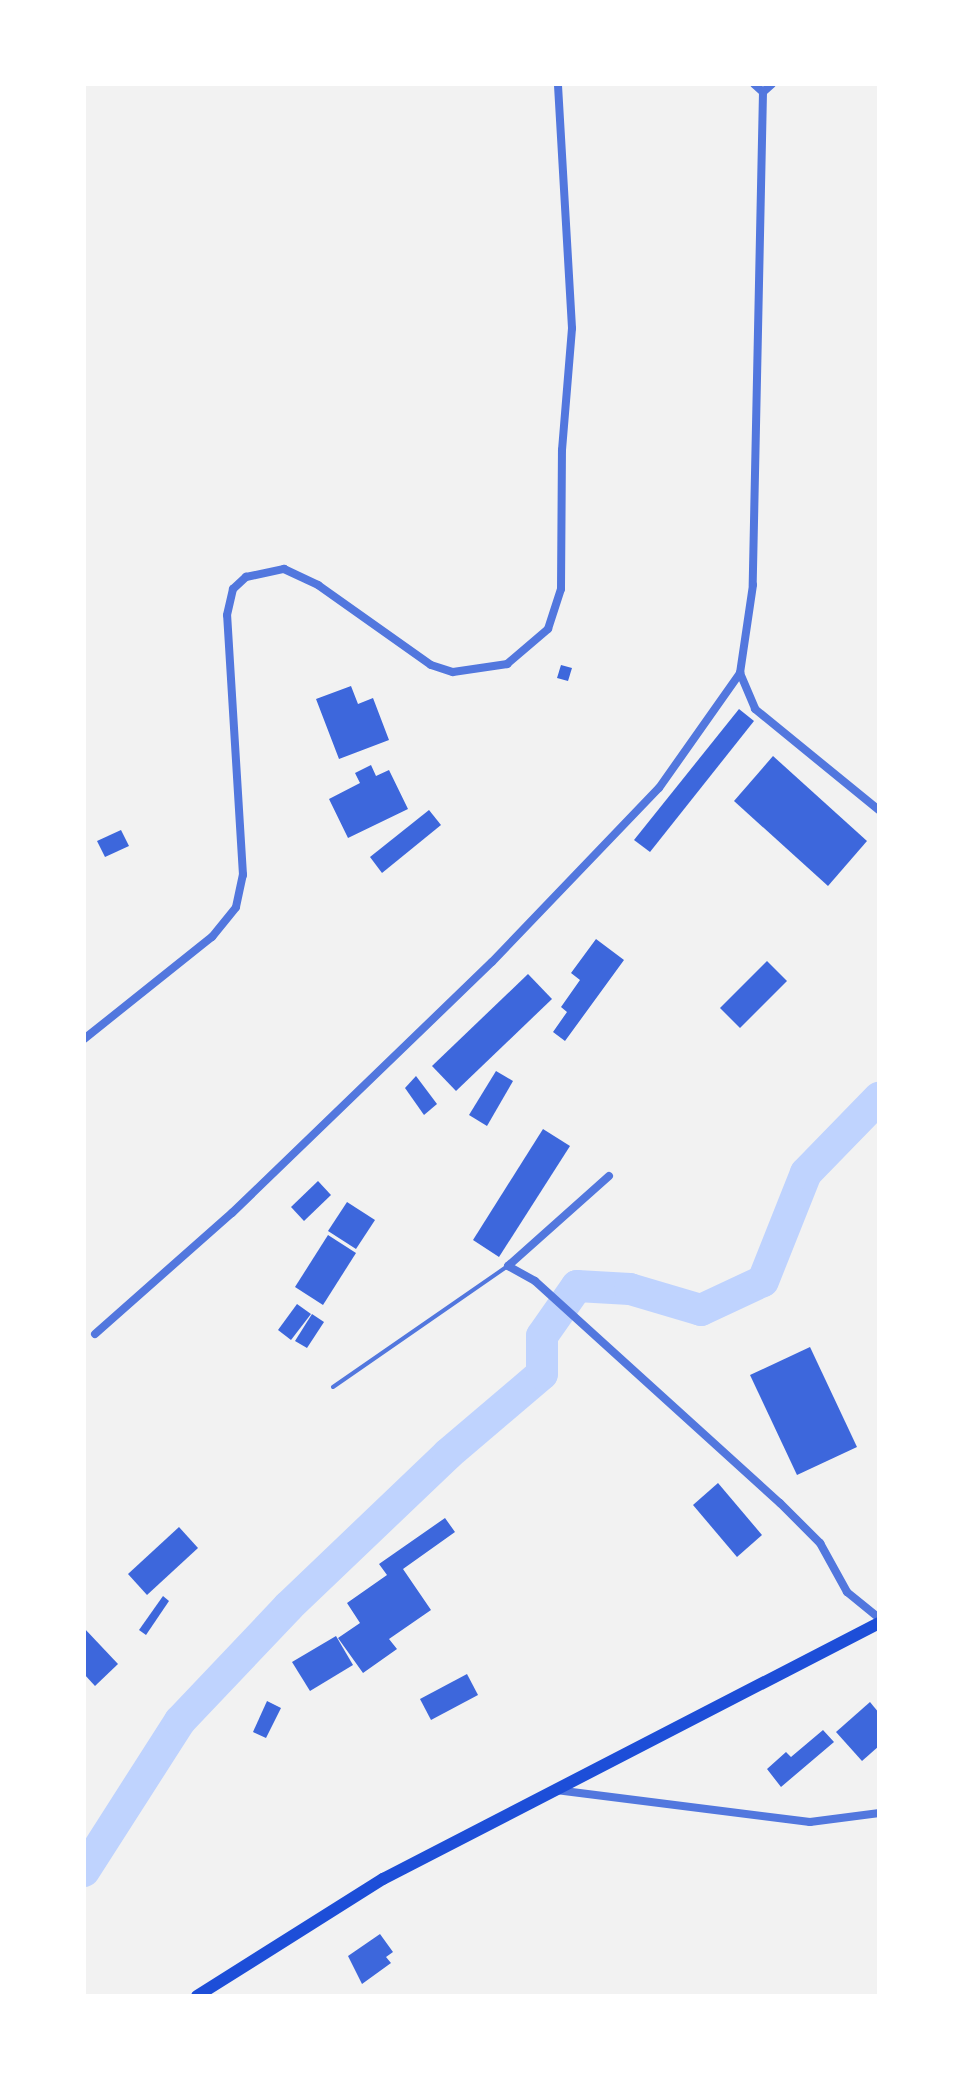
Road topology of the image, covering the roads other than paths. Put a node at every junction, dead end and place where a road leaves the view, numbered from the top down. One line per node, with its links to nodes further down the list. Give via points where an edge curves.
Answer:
1 (558, 84): 7 (street, via 572,328 562,450 561,589 548,629 507,664 453,672 431,665 318,585 284,569 246,577 233,589 227,615 243,875 236,907 212,937)
2 (754, 84): 4 (street)
3 (772, 84): 4 (street)
4 (763, 92): 5 (street, via 753,585)
5 (740, 673): 6 (street, via 755,709); 10 (street, via 659,788 492,962 232,1213)
6 (879, 810)
7 (84, 1039)
8 (609, 1176): 9 (street)
9 (508, 1266): 11 (lane); 12 (street, via 535,1281 820,1543 847,1592)
10 (95, 1334)
11 (333, 1387)
12 (879, 1621): 13 (main road)
13 (555, 1790): 14 (street, via 810,1822); 15 (main road, via 383,1879)
14 (879, 1813)
15 (197, 1996)

